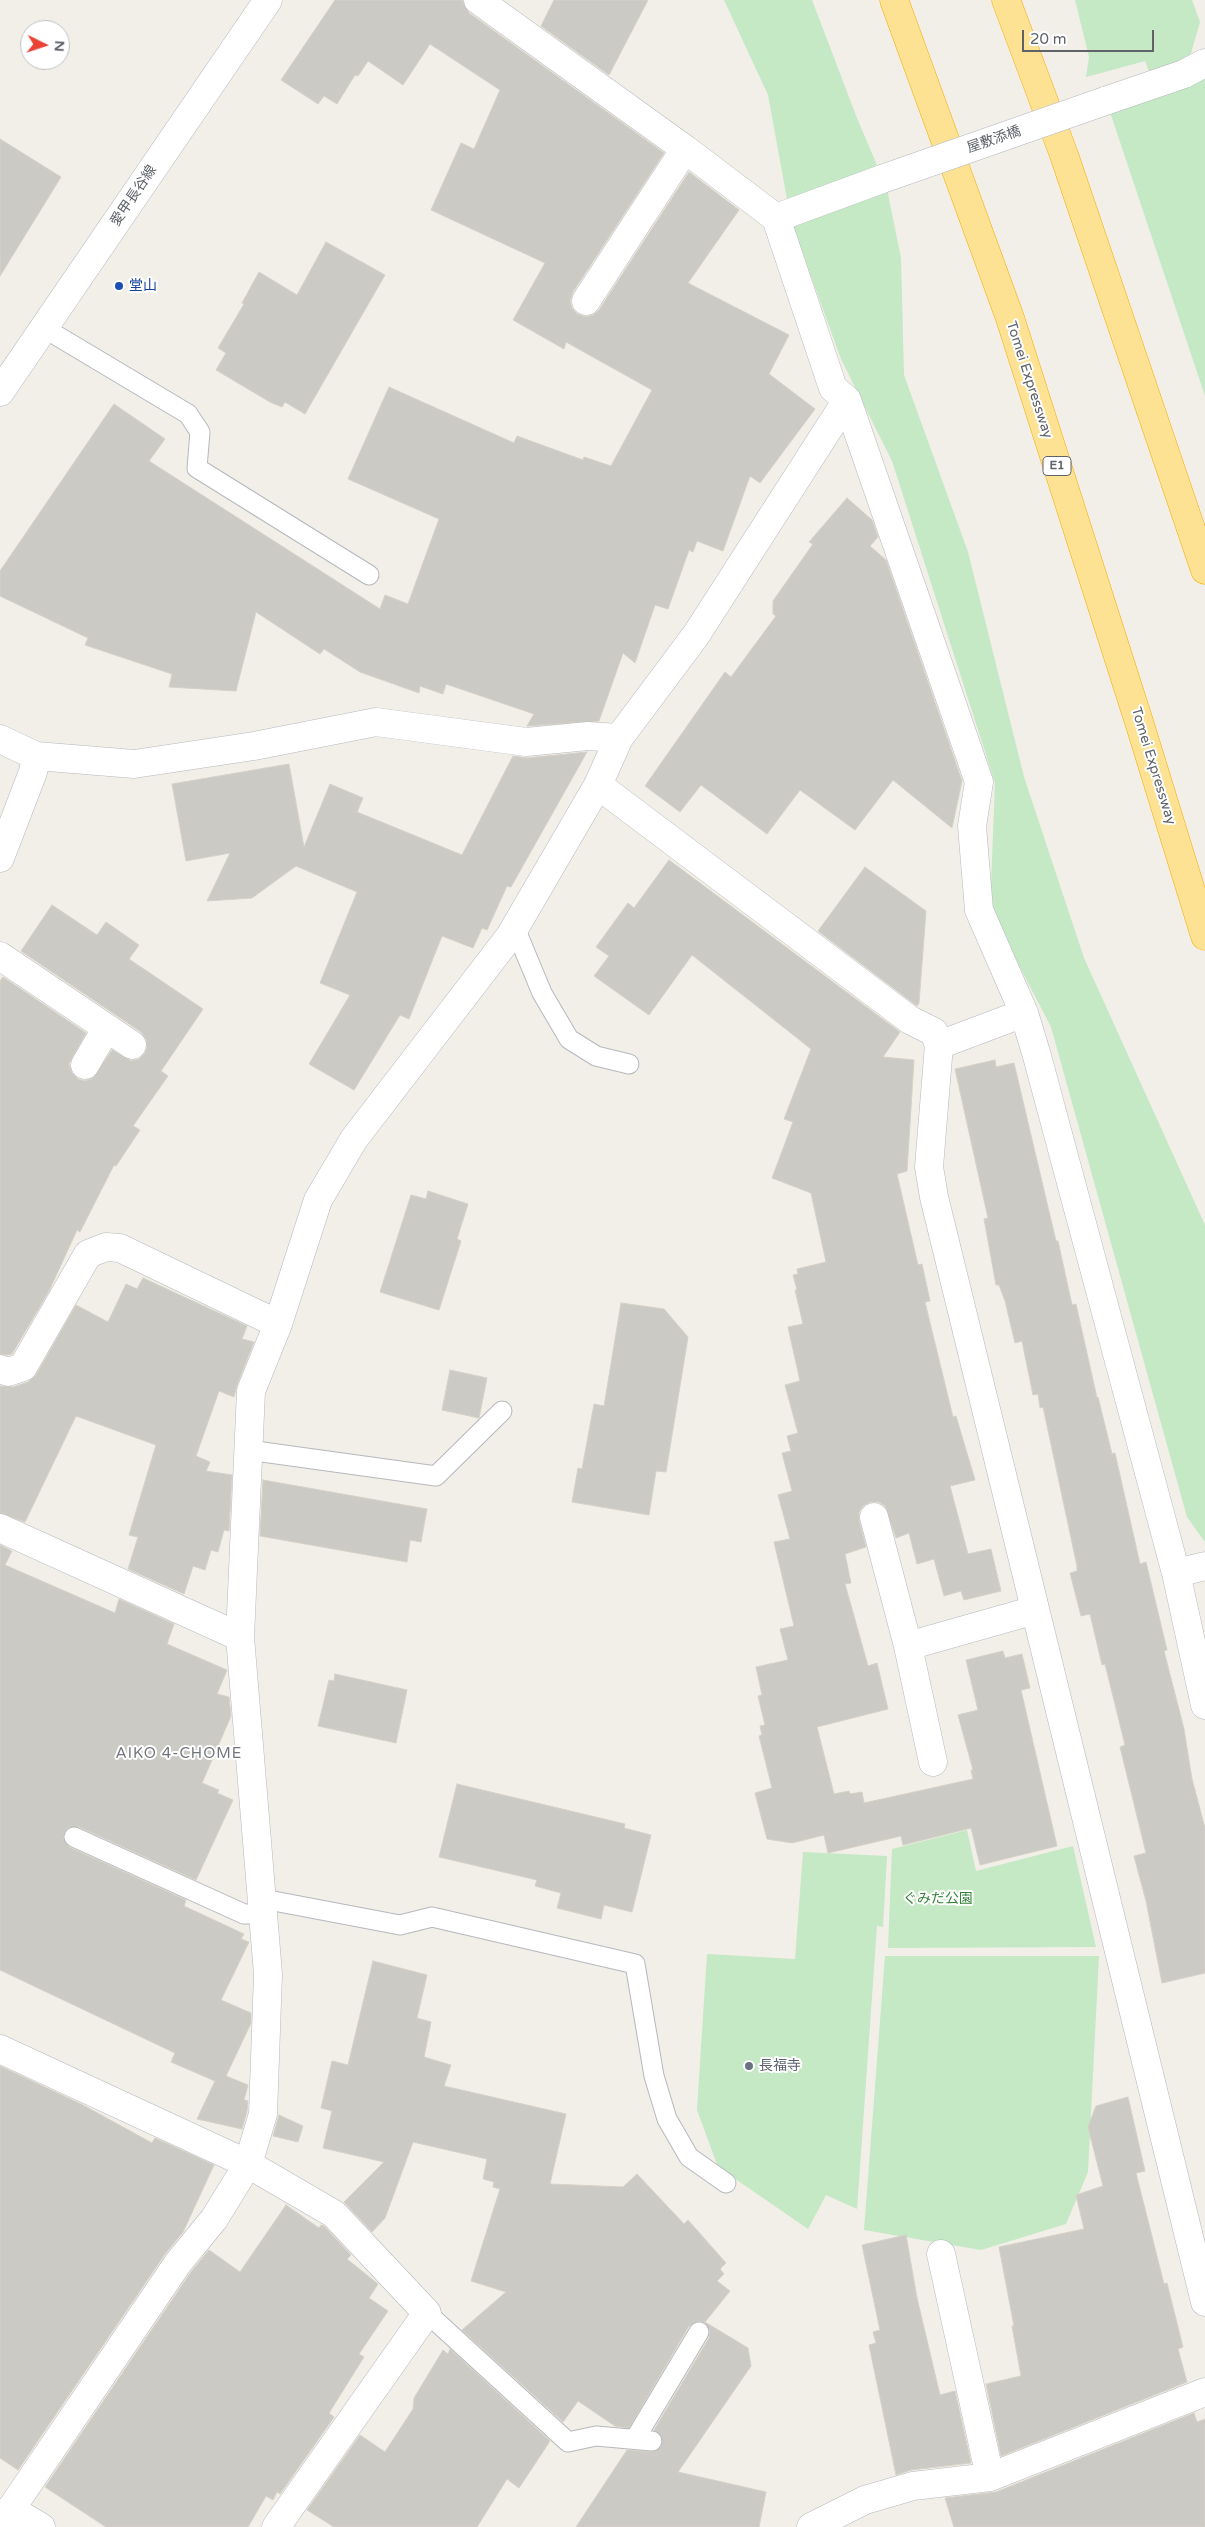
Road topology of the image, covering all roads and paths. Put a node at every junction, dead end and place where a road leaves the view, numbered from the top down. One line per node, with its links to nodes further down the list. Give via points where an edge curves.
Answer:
1 (268, 0): 9 (street, 愛甲長谷線)
2 (478, 0): 6 (street)
3 (894, 0): 20 (highway, Tomei Expressway / E1, via 1010,318)
4 (1006, 0): 12 (highway, via 1064,155)
5 (1205, 63): 7 (street, 屋敷添橋, bridge, via 1184,74)
6 (685, 149): 7 (street); 8 (street)
7 (776, 218): 11 (street, via 833,388)
8 (586, 301)
9 (44, 328): 10 (street, 愛甲長谷線); 13 (lane, via 188,414 200,432 197,468)
10 (0, 392)
11 (846, 400): 14 (street, via 696,635); 22 (street, via 979,782 972,826 979,910)
12 (1205, 570)
13 (369, 575)
14 (619, 738): 16 (street, via 588,736 526,742 376,722 254,746 134,764); 17 (street)
15 (0, 739): 16 (street)
16 (36, 756): 18 (street)
17 (598, 785): 19 (street); 24 (street, via 910,1020 934,1032)
18 (0, 858)
19 (514, 928): 26 (lane, via 542,993 569,1039 596,1056); 28 (street, via 354,1139 318,1200)
20 (1205, 936)
21 (0, 956): 23 (street)
22 (1024, 1013): 24 (street); 35 (street)
23 (106, 1029): 25 (street); 27 (street)
24 (939, 1045): 36 (street, via 929,1168)
25 (132, 1046)
26 (629, 1064)
27 (85, 1065)
28 (278, 1324): 29 (street, via 120,1248 106,1247 88,1254 23,1367 8,1372); 31 (street, via 251,1391)
29 (0, 1369)
30 (502, 1410): 31 (lane, via 436,1476)
31 (248, 1450): 37 (street)
32 (874, 1517): 38 (street)
33 (0, 1528): 37 (street)
34 (1205, 1566): 35 (street)
35 (1176, 1573): 39 (street)
36 (1035, 1610): 38 (street); 47 (street)
37 (240, 1637): 42 (street)
38 (908, 1646): 40 (street)
39 (1205, 1704)
40 (933, 1762)
41 (74, 1837): 42 (lane, via 244,1914)
42 (263, 1906): 44 (street, via 268,1974 263,2114); 45 (lane, via 400,1925 432,1917 635,1964 654,2076 668,2119 689,2157)
43 (0, 2049): 44 (street)
44 (248, 2164): 48 (street, via 334,2214); 52 (street, via 214,2219 178,2262)
45 (726, 2183)
46 (941, 2254): 51 (street)
47 (1205, 2302)
48 (427, 2312): 49 (lane, via 568,2442 596,2436 643,2440); 54 (street)
49 (699, 2332)
50 (1205, 2392): 51 (street)
51 (990, 2476): 55 (street, via 913,2486 864,2500)
52 (5, 2517): 53 (street)
53 (41, 2527)
54 (276, 2527)
55 (812, 2527)

